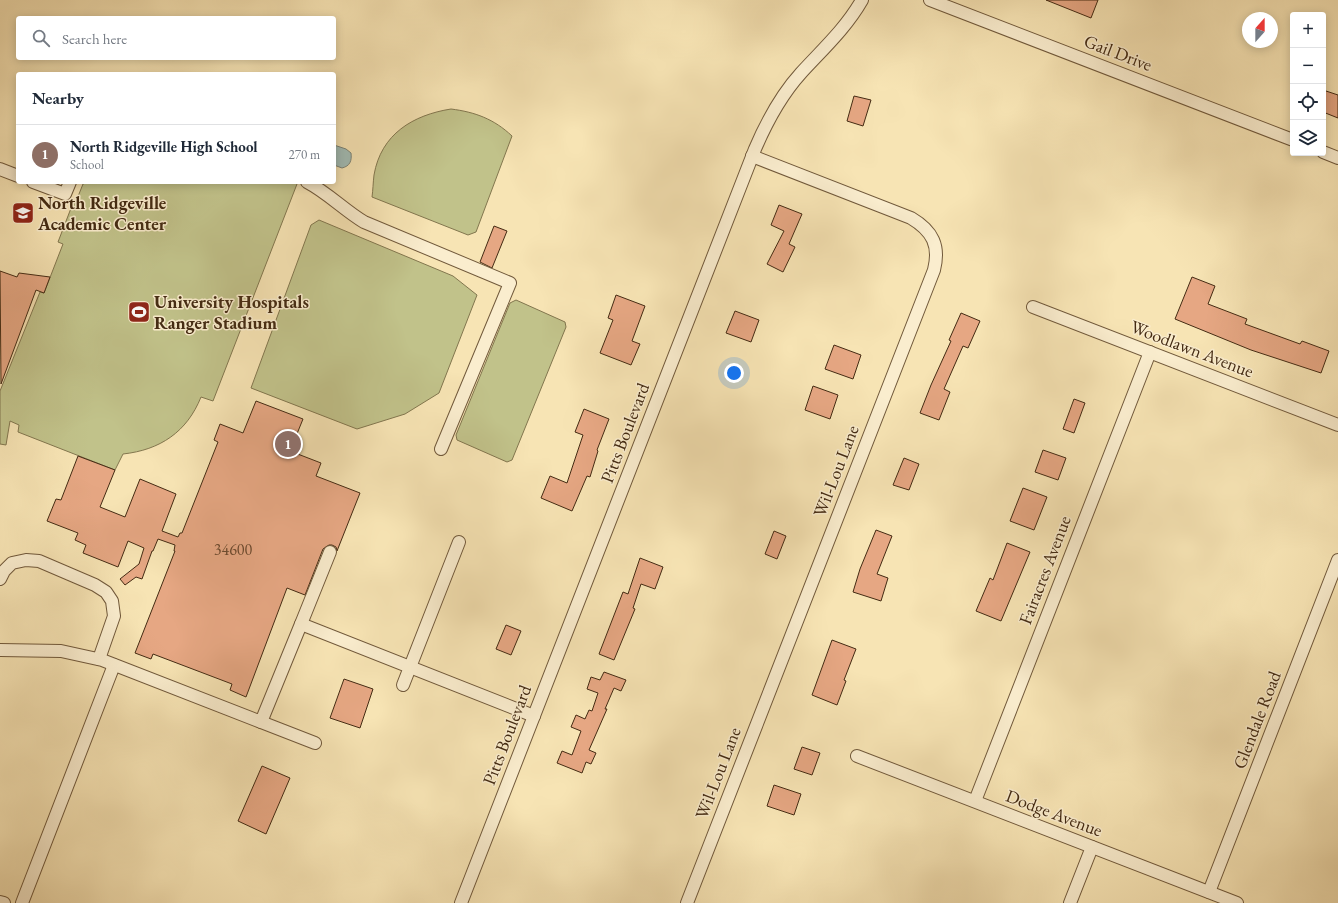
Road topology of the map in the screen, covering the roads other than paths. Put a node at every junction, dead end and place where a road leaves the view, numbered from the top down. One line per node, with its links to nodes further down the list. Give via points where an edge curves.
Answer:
1 (862, 0): 5 (street, Pitts Boulevard, via 837,36 787,90 764,128)
2 (930, 0): 3 (street, Gail Drive)
3 (1290, 139)
4 (1326, 153): 6 (street)
5 (752, 156): 26 (street, Pitts Boulevard); 37 (street, Wil-Lou Lane, via 920,223 933,240 936,260)
6 (1338, 158)
7 (0, 170): 8 (street)
8 (16, 175)
9 (38, 184): 10 (street, via 65,194)
10 (69, 184)
11 (310, 184): 15 (street, via 364,222 510,283)
12 (1032, 307): 13 (street, Woodlawn Avenue)
13 (1150, 352): 14 (street, Woodlawn Avenue); 30 (street, Fairacres Avenue)
14 (1338, 425)
15 (441, 450)
16 (459, 542): 24 (street)
17 (330, 552): 20 (street)
18 (1338, 560): 32 (street, Glendale Road)
19 (0, 579): 22 (street, via 12,563 33,560 101,588 112,601 114,616)
20 (301, 624): 24 (street); 27 (street)
21 (0, 650): 22 (street, via 61,651)
22 (99, 659): 23 (street)
23 (114, 665): 27 (street); 35 (street)
24 (410, 667): 25 (street); 26 (street)
25 (403, 685)
26 (534, 716): 36 (street, Pitts Boulevard)
27 (261, 722): 28 (street)
28 (315, 743)
29 (857, 756): 30 (street, Dodge Avenue)
30 (974, 801): 31 (street, Dodge Avenue)
31 (1092, 847): 32 (street, Dodge Avenue); 38 (street)
32 (1209, 892): 39 (street, Dodge Avenue)
33 (0, 902): 34 (street)
34 (4, 903)
35 (22, 903)
36 (461, 903)
37 (687, 903)
38 (1070, 903)
39 (1237, 903)

